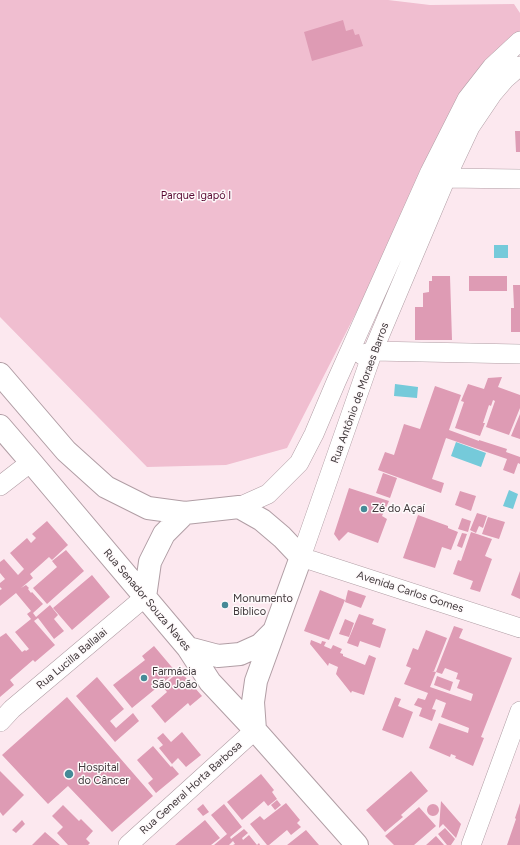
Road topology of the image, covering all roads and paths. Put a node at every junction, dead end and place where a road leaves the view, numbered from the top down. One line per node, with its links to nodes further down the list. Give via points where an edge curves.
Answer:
1 (520, 41): 4 (street, Rua Antônio de Moraes Barros, via 492,67)
2 (520, 57): 3 (street, Rua Antônio de Moraes Barros)
3 (516, 70): 5 (street, Rua Antônio de Moraes Barros, via 493,93 470,127)
4 (467, 99): 5 (street, via 463,116 443,158 441,166); 10 (street, Rua Antônio de Moraes Barros, via 430,172)
5 (446, 178): 6 (street); 7 (street, Rua Antônio de Moraes Barros)
6 (520, 179)
7 (373, 351): 8 (street); 10 (street, via 360,356 348,366); 16 (street, Rua Antônio de Moraes Barros)
8 (520, 354)
9 (0, 374): 15 (main road, via 66,451 106,487 148,508)
10 (336, 382): 14 (street, Rua Antônio de Moraes Barros, via 299,463 268,494)
11 (0, 426): 12 (main road, Rua Senador Souza Naves)
12 (31, 462): 13 (street); 17 (main road, Rua Senador Souza Naves)
13 (0, 486)
14 (239, 507): 15 (main road); 16 (main road, via 262,520)
15 (185, 513): 17 (main road, via 164,534 150,562)
16 (301, 556): 18 (street, Avenida Carlos Gomes); 19 (main road, Rua Antônio de Moraes Barros)
17 (145, 597): 20 (main road, Rua Senador Souza Naves); 22 (street, Rua Lucilla Ballalai, via 12,709)
18 (520, 628)
19 (273, 632): 20 (main road, via 260,644 240,654 218,656); 23 (main road, Rua Antônio de Moraes Barros, via 256,681 253,702)
20 (188, 648): 23 (main road, Rua Senador Souza Naves, via 210,682)
21 (520, 711): 26 (street)
22 (0, 722)
23 (255, 730): 24 (street, Rua General Horta Barbosa); 25 (main road, Rua Senador Souza Naves)
24 (128, 845)
25 (357, 845)
26 (471, 845)

